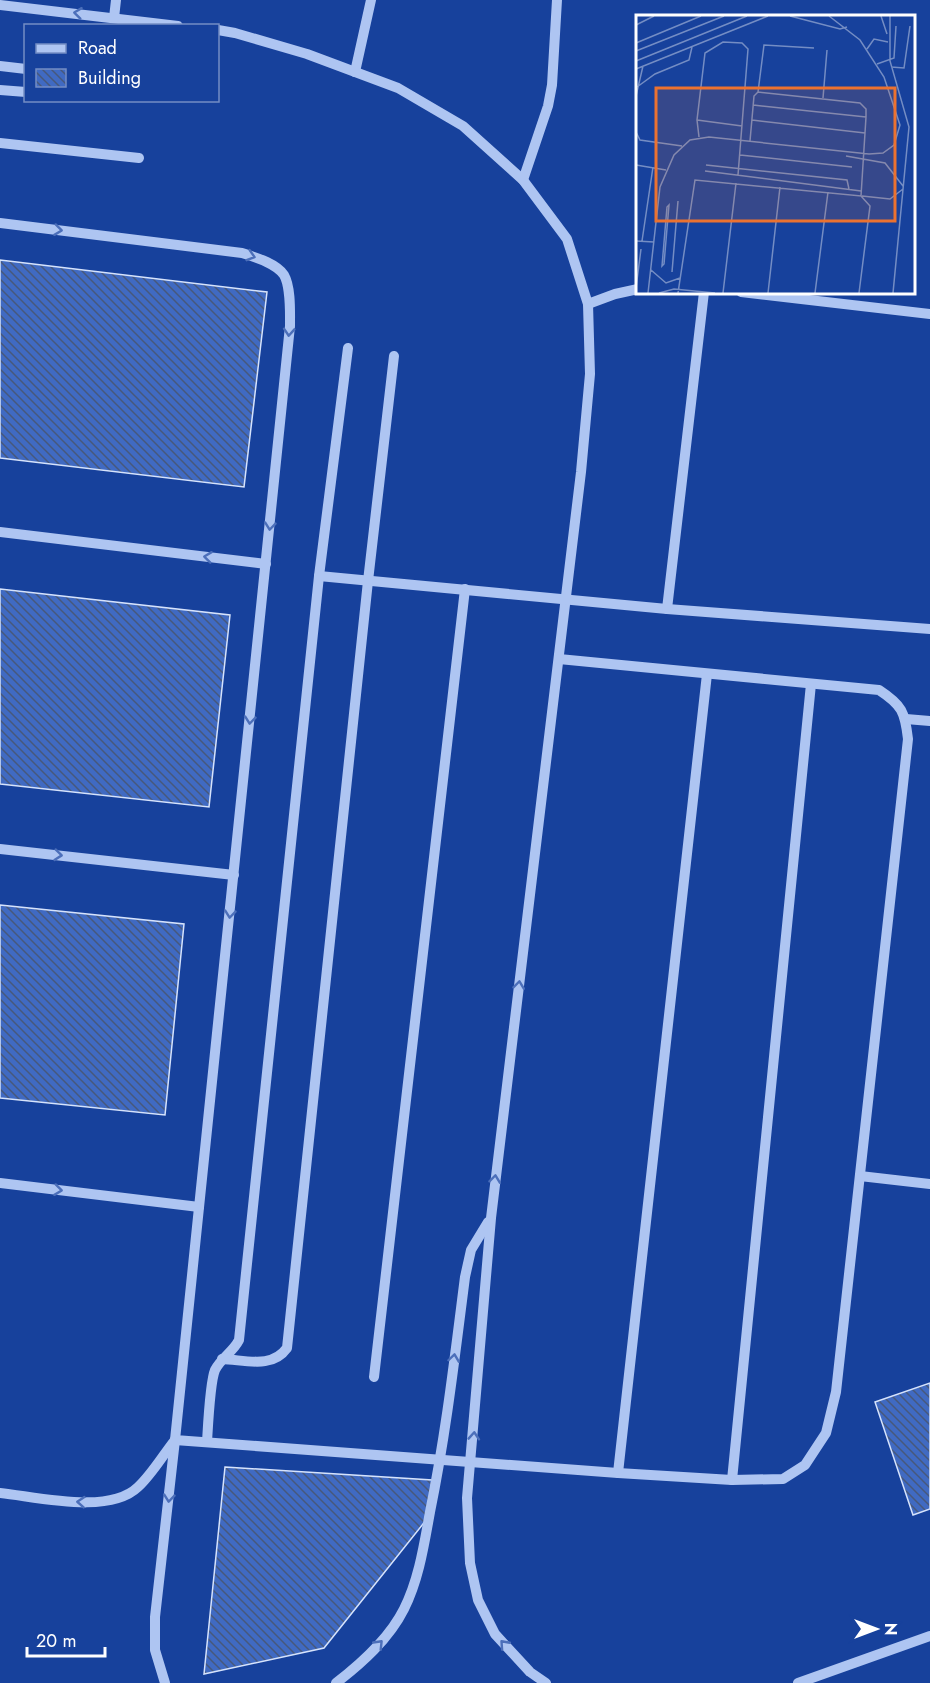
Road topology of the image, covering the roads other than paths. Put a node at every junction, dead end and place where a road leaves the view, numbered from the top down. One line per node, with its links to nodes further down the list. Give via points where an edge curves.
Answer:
1 (116, 0): 5 (street)
2 (371, 0): 10 (street)
3 (557, 0): 15 (street, via 552,85)
4 (0, 4): 5 (street, one-way to 4)
5 (114, 18): 6 (street)
6 (162, 24)
7 (219, 30): 10 (street, via 307,54)
8 (0, 66): 9 (street)
9 (24, 69)
10 (355, 72): 15 (street, via 398,88 463,126)
11 (0, 90): 12 (street)
12 (24, 92)
13 (0, 143): 14 (street)
14 (139, 158)
15 (523, 180): 20 (street, via 567,239)
16 (0, 222): 25 (street, one-way to 25, via 242,253 265,261 284,274 290,299 290,326)
17 (636, 290): 20 (street)
18 (704, 294): 30 (street)
19 (758, 294): 21 (street)
20 (588, 304): 29 (street, via 590,374)
21 (930, 314)
22 (348, 348): 26 (street)
23 (394, 356): 27 (street)
24 (0, 532): 25 (street, one-way to 24)
25 (266, 564): 38 (street, one-way to 38)
26 (319, 576): 27 (street); 44 (street, via 239,1340)
27 (368, 581): 28 (street); 44 (street, via 287,1347 270,1362)
28 (465, 589): 29 (street); 45 (street)
29 (567, 598): 30 (street); 32 (street)
30 (667, 609): 31 (street)
31 (930, 629)
32 (559, 659): 33 (street); 43 (street, one-way to 32)
33 (707, 674): 34 (street); 50 (street)
34 (811, 684): 35 (street, via 879,690 896,700); 51 (street)
35 (906, 719): 36 (street); 39 (street, via 908,739)
36 (930, 721)
37 (0, 849): 38 (street, one-way to 38)
38 (234, 875): 42 (street, one-way to 42)
39 (860, 1176): 41 (street); 51 (street, via 836,1392 826,1433 805,1465 783,1479)
40 (0, 1183): 42 (street, one-way to 42)
41 (930, 1184)
42 (199, 1207): 46 (street)
43 (490, 1218): 48 (street, one-way to 43, via 465,1277 471,1250); 49 (street, one-way to 43)
44 (222, 1359): 47 (street, via 214,1371)
45 (374, 1377)
46 (175, 1440): 47 (street); 52 (street, one-way to 52, via 138,1487 123,1498 81,1503); 54 (street, one-way to 54, via 155,1617 155,1650)
47 (207, 1442): 48 (street)
48 (441, 1459): 49 (street); 55 (street, one-way to 48, via 389,1633 404,1609 418,1573)
49 (472, 1461): 50 (street); 56 (street, one-way to 49, via 530,1672 495,1634 478,1600 470,1563 468,1498)
50 (618, 1473): 51 (street)
51 (732, 1480)
52 (0, 1493)
53 (930, 1636): 57 (street)
54 (165, 1683)
55 (336, 1683)
56 (546, 1683)
57 (798, 1683)

